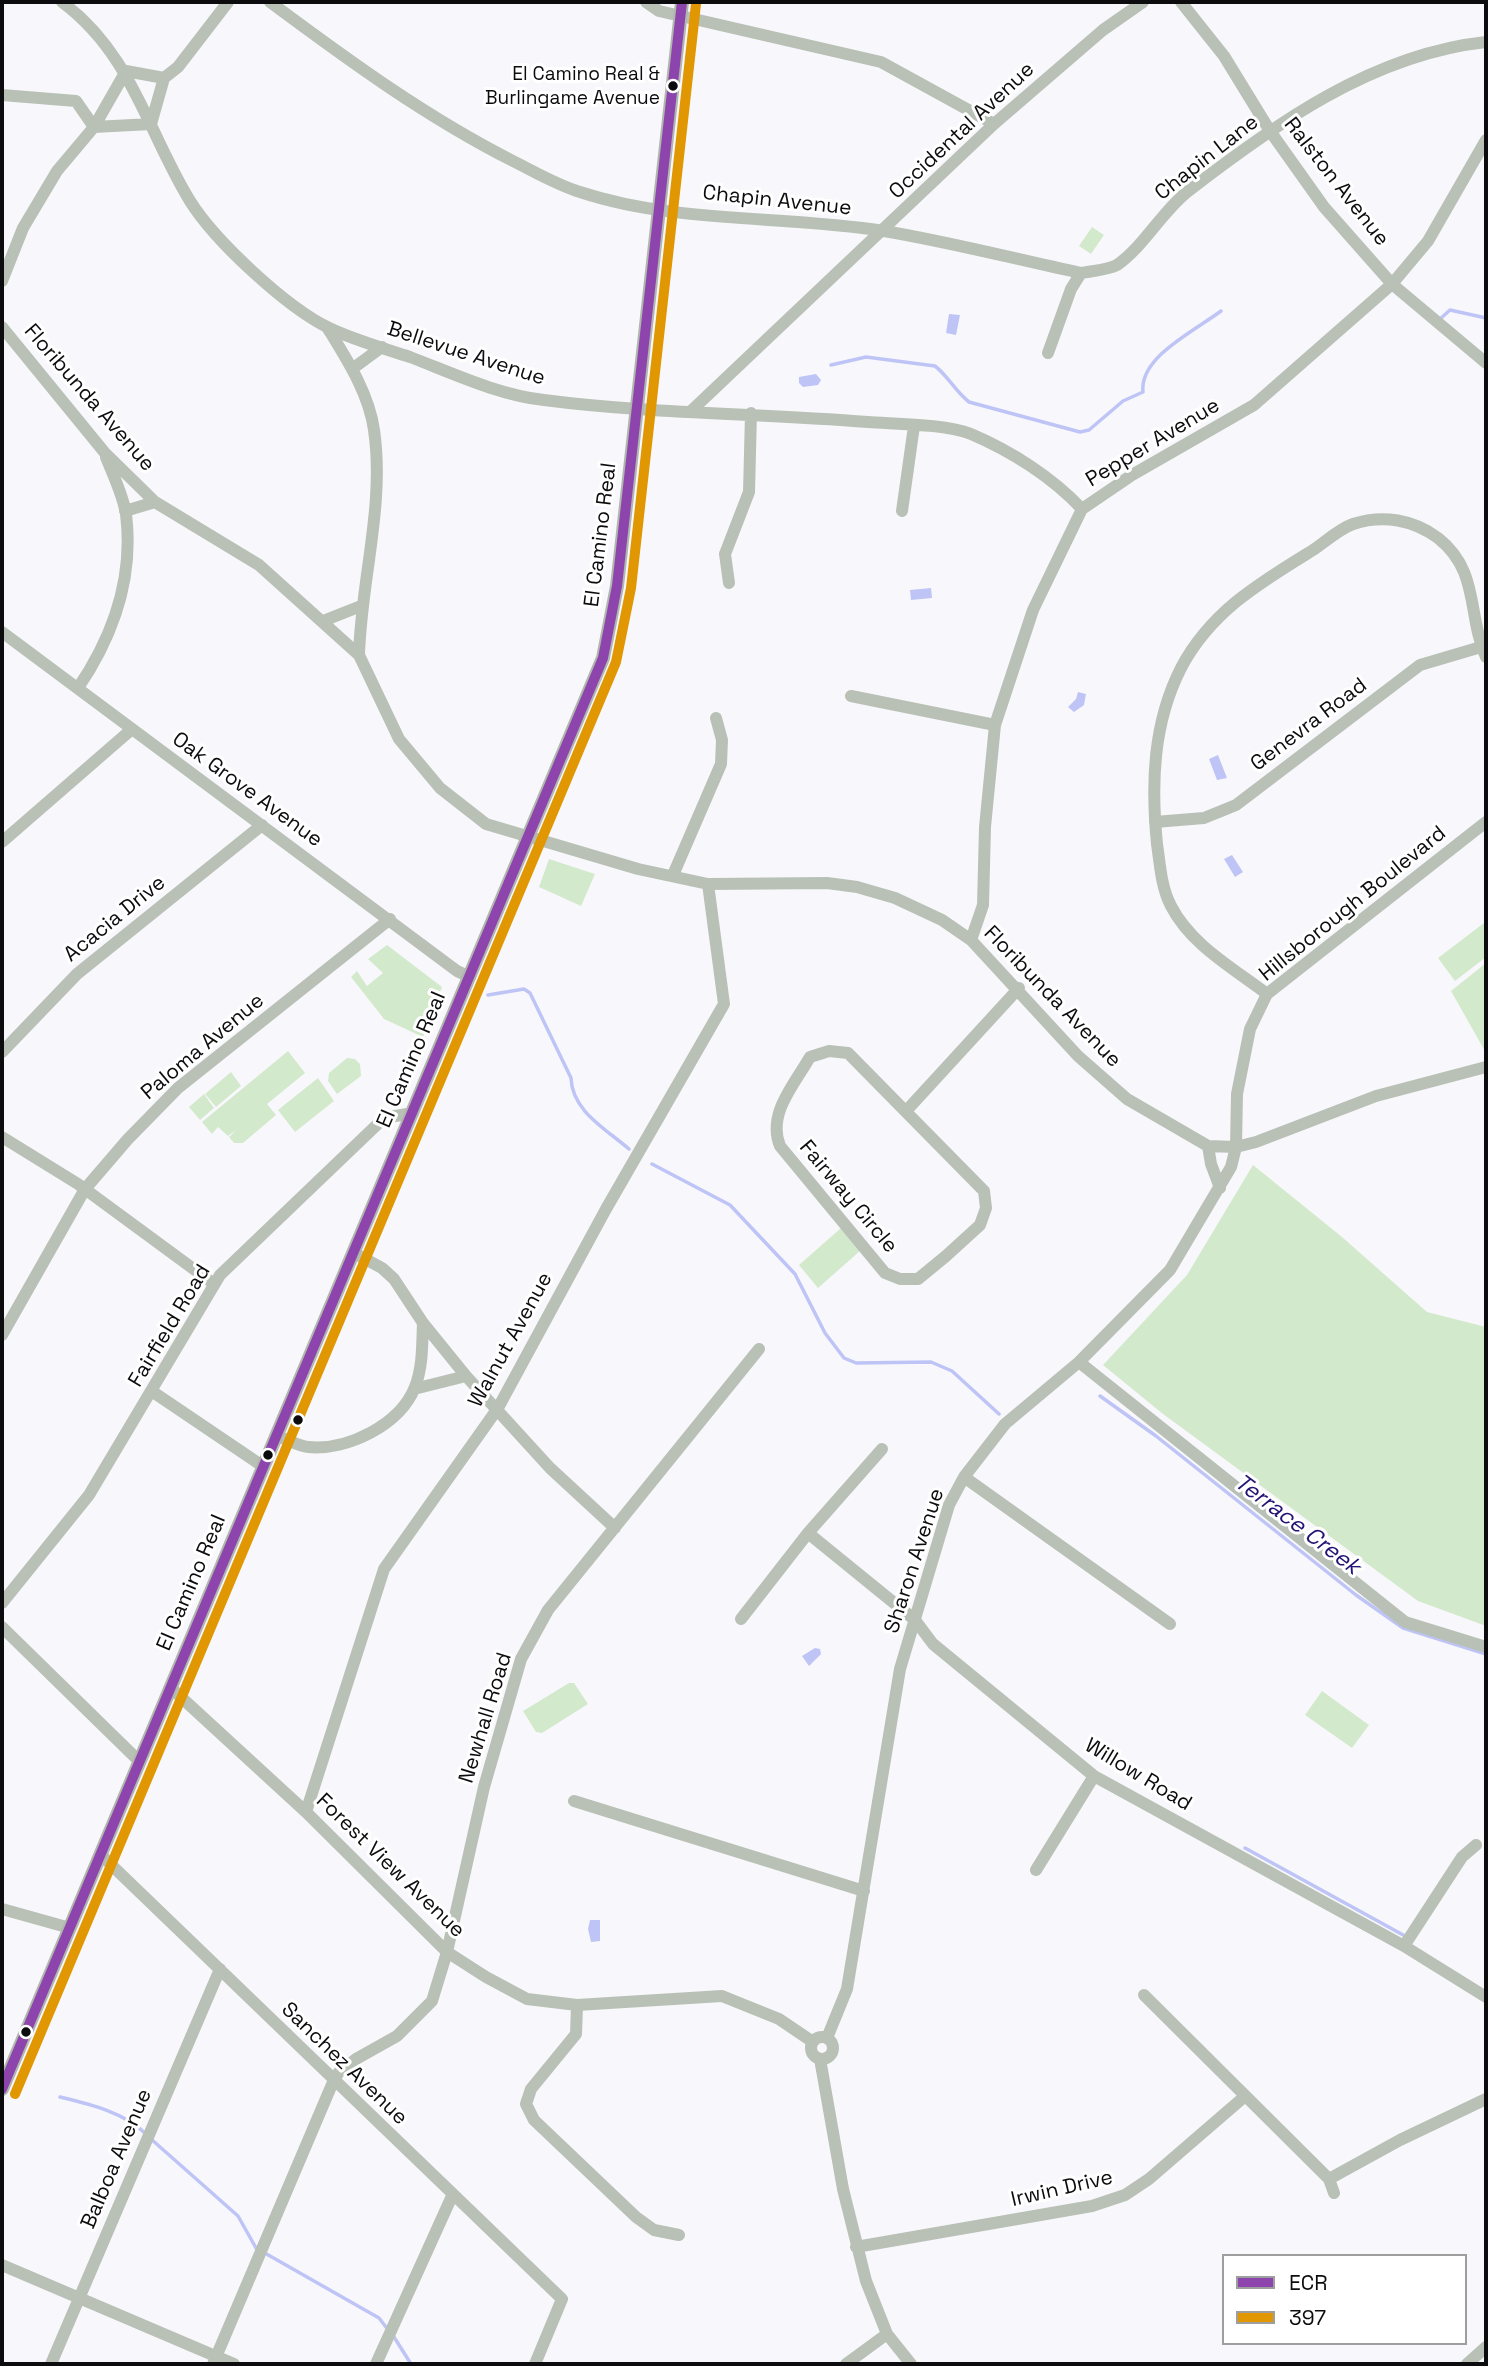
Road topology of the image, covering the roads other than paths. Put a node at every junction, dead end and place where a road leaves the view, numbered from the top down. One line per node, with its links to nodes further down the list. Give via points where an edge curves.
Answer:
1 (62, 2): 9 (street, Bellevue Avenue)
2 (228, 2): 10 (street, via 178,67)
3 (270, 2): 17 (street, Chapin Avenue, via 390,89 478,143 577,191)
4 (646, 2): 7 (street, via 659,10)
5 (1143, 2): 13 (street, Occidental Avenue, via 1103,30)
6 (1181, 2): 15 (street, Ralston Avenue, via 1224,57)
7 (682, 9): 13 (street, via 881,62); 17 (main road, El Camino Real)
8 (1486, 42): 15 (street, Chapin Lane, via 1449,46 1362,76)
9 (126, 71): 10 (street); 12 (street, Bellevue Avenue); 14 (street)
10 (164, 78): 12 (street)
11 (2, 95): 14 (street, via 76,101)
12 (151, 124): 14 (street); 23 (street, Bellevue Avenue, via 190,202 221,240 255,274)
13 (994, 124): 18 (street, Occidental Avenue)
14 (94, 127): 20 (street, via 57,170 23,228)
15 (1270, 131): 19 (street, Chapin Lane, via 1185,194 1115,266); 21 (street, Ralston Avenue, via 1324,207)
16 (1486, 140): 21 (street, Pepper Avenue, via 1427,241)
17 (659, 209): 18 (street, Chapin Avenue); 28 (main road, El Camino Real)
18 (883, 231): 19 (street, Chapin Avenue); 29 (street, Occidental Avenue)
19 (1081, 273): 25 (street)
20 (2, 281)
21 (1392, 284): 26 (street, Ralston Avenue); 34 (street, Pepper Avenue, via 1254,405)
22 (2, 327): 32 (street, Floribunda Avenue)
23 (327, 327): 24 (street, Bellevue Avenue); 27 (street)
24 (382, 347): 27 (street); 28 (street, Bellevue Avenue, via 539,400)
25 (1048, 353)
26 (1486, 363)
27 (352, 369): 38 (street, via 374,427 378,473)
28 (637, 410): 29 (street, Bellevue Avenue); 51 (main road, El Camino Real, via 609,635)
29 (691, 411): 30 (street, Bellevue Avenue)
30 (751, 413): 31 (street, Bellevue Avenue); 37 (street, via 749,492 725,554)
31 (914, 426): 34 (street, Bellevue Avenue, via 969,433 1037,471); 36 (street)
32 (105, 453): 33 (street, Floribunda Avenue); 35 (street)
33 (155, 502): 35 (street); 39 (street, Floribunda Avenue, via 259,565)
34 (1082, 509): 46 (street, Pepper Avenue, via 1033,610)
35 (125, 511): 43 (street, via 128,563 123,593 98,659)
36 (902, 511)
37 (729, 583)
38 (361, 606): 39 (street); 42 (street)
39 (323, 621): 42 (street, Floribunda Avenue)
40 (2, 632): 43 (street, Oak Grove Avenue)
41 (1484, 652): 48 (street, Genevra Road, via 1420,665 1236,805 1204,818); 48 (street, via 1467,572 1439,539 1411,522 1381,519 1352,525 1241,595 1209,628 1181,668 1161,719 1153,772)
42 (359, 655): 51 (street, Floribunda Avenue, via 399,740 440,788 486,824)
43 (78, 688): 47 (street, Oak Grove Avenue)
44 (850, 696): 46 (street)
45 (716, 718): 53 (street, via 722,740 721,764)
46 (995, 725): 56 (street, Pepper Avenue, via 985,827 984,905)
47 (132, 729): 50 (street, Oak Grove Avenue); 52 (street)
48 (1155, 822): 59 (street, via 1160,873 1170,905 1190,934)
49 (1486, 822): 59 (street, Hillsborough Boulevard)
50 (262, 825): 55 (street, Oak Grove Avenue); 60 (street, Acacia Drive, via 77,974)
51 (529, 838): 53 (street, Floribunda Avenue); 57 (main road, El Camino Real)
52 (2, 842)
53 (673, 875): 54 (street, Floribunda Avenue)
54 (708, 884): 56 (street, Floribunda Avenue, via 857,887 943,920); 78 (street, Walnut Avenue, via 724,1004)
55 (390, 919): 57 (street, Oak Grove Avenue); 68 (street, Paloma Avenue, via 178,1088)
56 (971, 940): 58 (street, Floribunda Avenue)
57 (470, 977): 63 (main road, El Camino Real)
58 (1019, 988): 62 (street); 65 (street, Floribunda Avenue, via 1078,1056 1127,1099)
59 (1268, 994): 66 (street, Hillsborough Boulevard, via 1247,1042 1237,1094)
60 (2, 1052)
61 (1486, 1067): 66 (street, Floribunda Avenue, via 1376,1096)
62 (907, 1110): 62 (street, Fairway Circle, via 848,1054 829,1051 810,1057 776,1116 775,1131 780,1146 885,1273 918,1279 981,1225 986,1208 984,1191)
63 (413, 1113): 69 (main road, El Camino Real); 70 (street, Fairfield Road, via 384,1118)
64 (2, 1137): 68 (street)
65 (1208, 1146): 66 (street, Floribunda Avenue); 67 (street)
66 (1236, 1147): 67 (street, Sharon Avenue)
67 (1220, 1188): 74 (street, Sharon Avenue, via 1170,1270)
68 (85, 1189): 70 (street); 72 (street, Paloma Avenue)
69 (354, 1253): 71 (street, via 394,1279); 79 (main road, El Camino Real)
70 (214, 1283): 77 (street, Fairfield Road)
71 (423, 1323): 75 (street); 76 (street, via 422,1357)
72 (2, 1335)
73 (759, 1349): 83 (street, Newhall Road)
74 (1079, 1362): 82 (street, Sharon Avenue, via 1005,1424); 90 (street, via 1405,1622)
75 (466, 1376): 76 (street); 78 (street)
76 (414, 1390): 79 (street, via 392,1417 364,1437 306,1447)
77 (153, 1392): 81 (street); 85 (street, Fairfield Road, via 89,1495)
78 (498, 1408): 83 (street, via 550,1468); 95 (street, Walnut Avenue, via 384,1569)
79 (277, 1436): 81 (main road, El Camino Real)
80 (882, 1449): 84 (street)
81 (264, 1468): 91 (main road, El Camino Real)
82 (964, 1477): 87 (street, Sharon Avenue, via 949,1505); 88 (street)
83 (615, 1528): 103 (street, Newhall Road, via 548,1609 521,1659 484,1787)
84 (808, 1533): 86 (street); 87 (street, Willow Road)
85 (2, 1603)
86 (741, 1619)
87 (915, 1620): 93 (street, Willow Road, via 933,1644); 99 (street, Sharon Avenue, via 900,1669)
88 (1170, 1624)
89 (2, 1627): 92 (street)
90 (1486, 1647)
91 (171, 1688): 92 (main road, El Camino Real); 95 (street, Forest View Avenue)
92 (140, 1762): 97 (main road, El Camino Real)
93 (1094, 1776): 98 (street); 102 (street, Willow Road)
94 (574, 1801): 99 (street)
95 (306, 1812): 103 (street, Forest View Avenue)
96 (1476, 1845): 102 (street, via 1462,1857)
97 (100, 1855): 101 (main road, El Camino Real); 104 (street, Sanchez Avenue)
98 (1037, 1870)
99 (864, 1891): 108 (street, Sharon Avenue, via 848,1989)
100 (2, 1909): 101 (street)
101 (70, 1928): 112 (main road, El Camino Real)
102 (1404, 1946): 106 (street, Willow Road)
103 (447, 1952): 107 (street, Forest View Avenue, via 527,1999); 111 (street, Newhall Road, via 432,2001 397,2036 356,2059)
104 (220, 1969): 111 (street, Sanchez Avenue); 121 (street, Balboa Avenue)
105 (1144, 1995): 113 (street)
106 (1486, 1997)
107 (577, 2005): 109 (street, Forest View Avenue, via 722,1996 779,2019); 118 (street, via 576,2034 531,2089 526,2104 534,2120 636,2217 654,2230)
108 (827, 2038): 109 (street); 110 (street, via 833,2050)
109 (813, 2042): 110 (street, via 812,2052)
110 (820, 2059): 119 (street)
111 (333, 2082): 117 (street, Sanchez Avenue); 124 (street)
112 (2, 2089)
113 (1244, 2097): 115 (street); 119 (street, Irwin Drive, via 1125,2195 1092,2206)
114 (1486, 2099): 115 (street)
115 (1329, 2179): 116 (street)
116 (1334, 2193)
117 (452, 2196): 127 (street); 128 (street, Sanchez Avenue, via 562,2299)
118 (679, 2235)
119 (856, 2247): 122 (street)
120 (2, 2265): 121 (street)
121 (79, 2298): 124 (street); 125 (street, Balboa Avenue)
122 (887, 2334): 129 (street); 130 (street)
123 (1486, 2347): 131 (street)
124 (214, 2360): 126 (street)
125 (51, 2364)
126 (234, 2364)
127 (376, 2364)
128 (535, 2364)
129 (846, 2364)
130 (911, 2364)
131 (1467, 2364)

